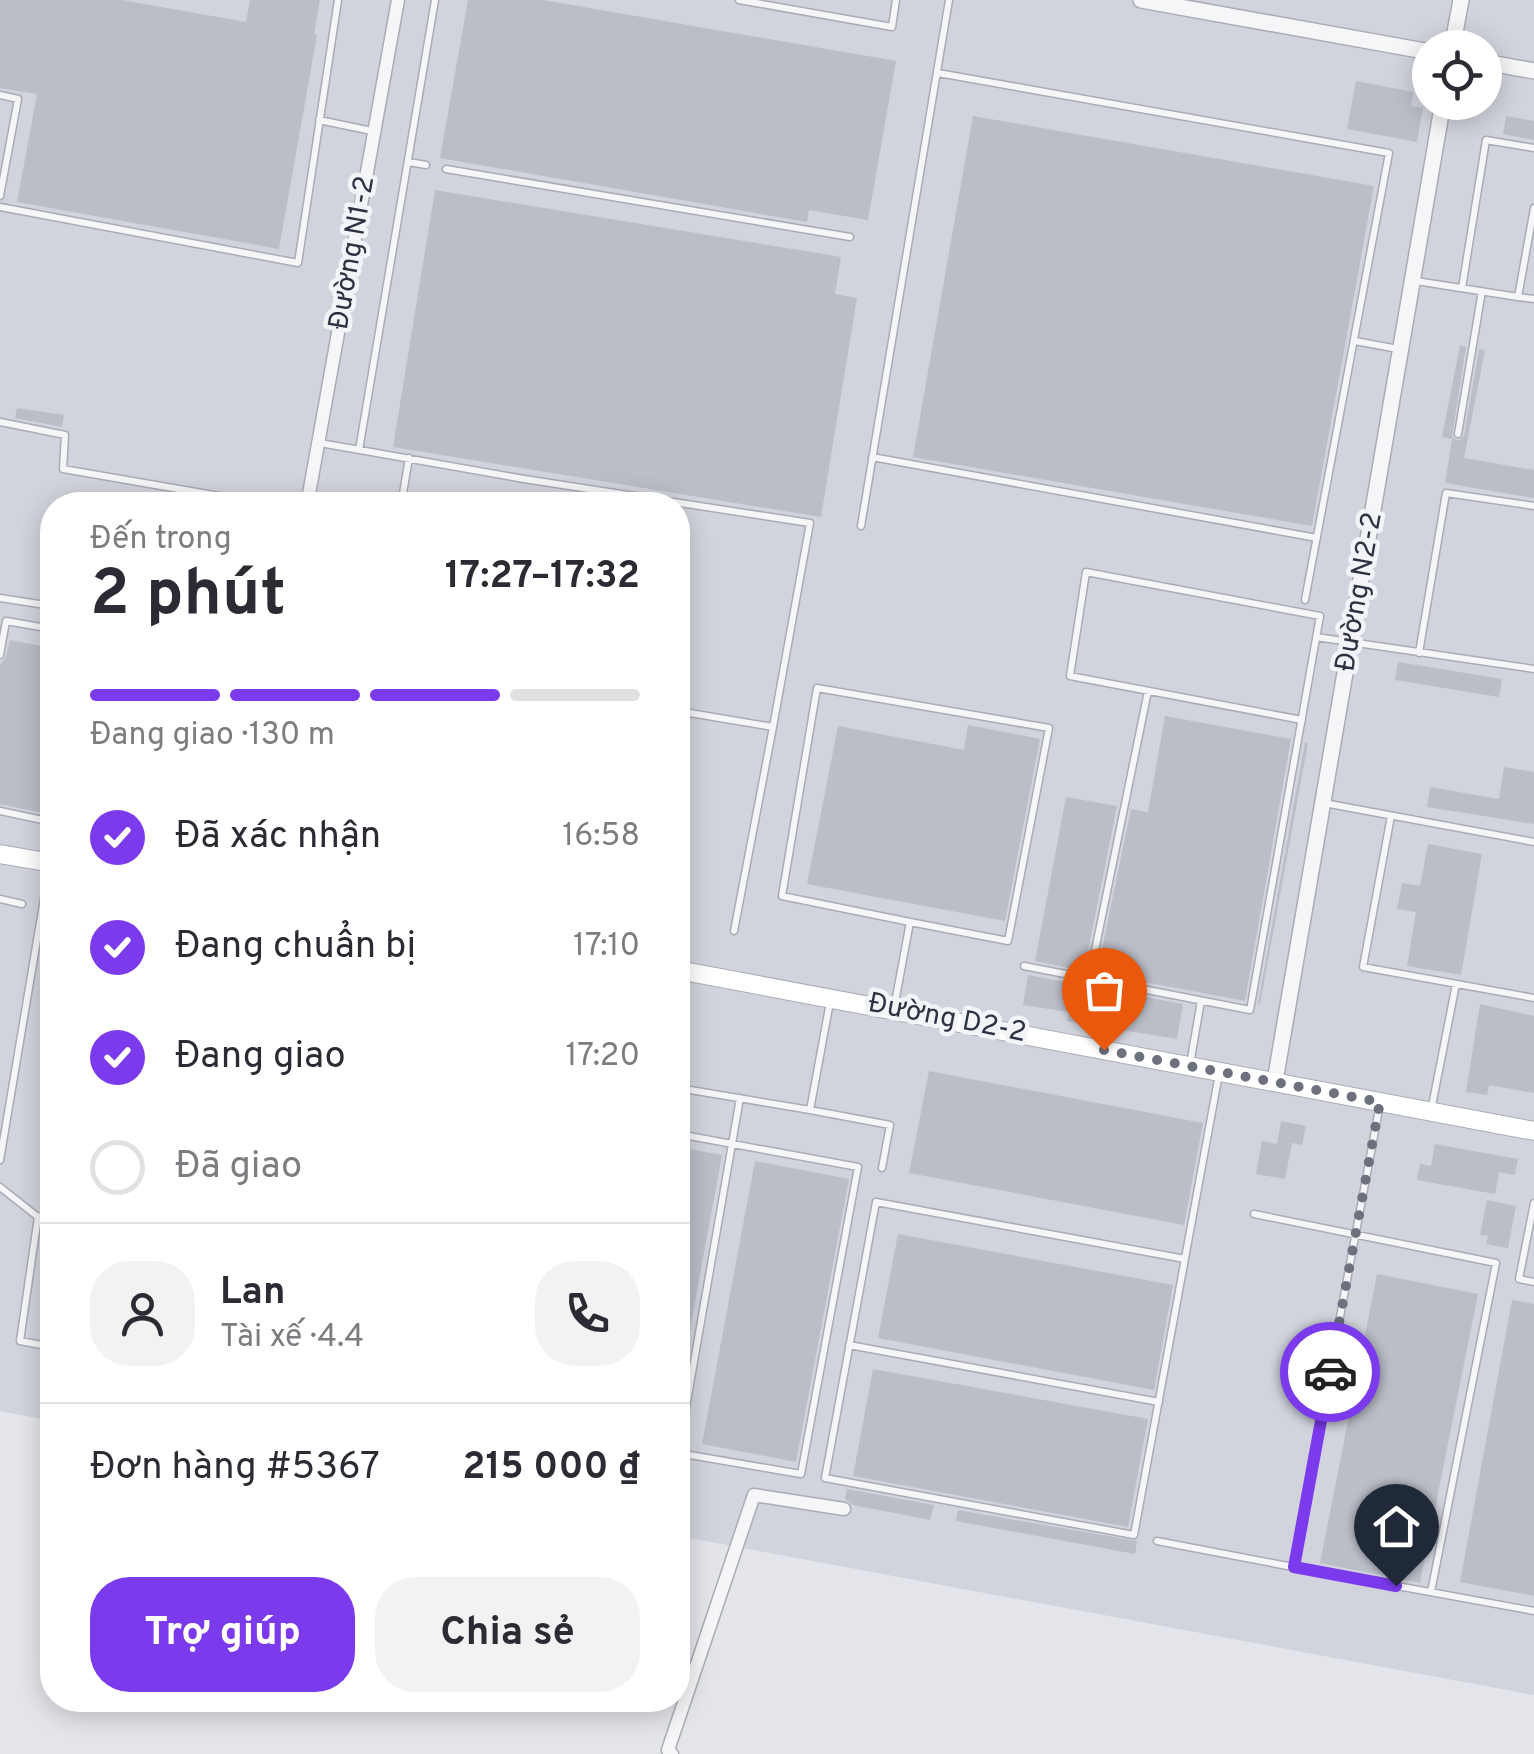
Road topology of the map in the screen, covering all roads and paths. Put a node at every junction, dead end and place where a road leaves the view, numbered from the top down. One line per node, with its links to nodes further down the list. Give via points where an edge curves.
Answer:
1 (338, 0): 15 (lane)
2 (398, 0): 17 (street, Đường N1-2)
3 (435, 0): 19 (lane)
4 (739, 0): 5 (lane, via 892,27)
5 (896, 0)
6 (949, 0): 13 (lane)
7 (1141, 0): 10 (street)
8 (1461, 0): 9 (street)
9 (1455, 30)
10 (1412, 49)
11 (1502, 65): 12 (street)
12 (1534, 71)
13 (938, 73): 31 (lane, via 1390,153); 37 (lane)
14 (0, 95): 22 (lane, via 18,99)
15 (320, 120): 17 (lane); 23 (lane, via 298,263)
16 (1440, 120): 26 (street, Đường N2-2)
17 (374, 132): 35 (street, Đường N1-2)
18 (1534, 148): 27 (lane, via 1486,140)
19 (409, 162): 20 (lane); 36 (lane)
20 (426, 165)
21 (446, 168): 25 (lane)
22 (0, 196)
23 (0, 207)
24 (1534, 208): 29 (lane)
25 (850, 238)
26 (1414, 280): 27 (lane); 32 (street, Đường N2-2)
27 (1462, 288): 28 (lane)
28 (1482, 291): 29 (lane); 34 (lane)
29 (1518, 297): 30 (lane)
30 (1534, 300)
31 (1355, 341): 32 (lane); 46 (lane)
32 (1403, 350): 52 (street, Đường N2-2)
33 (0, 422): 39 (lane, via 65,435 62,469)
34 (1458, 434)
35 (319, 443): 36 (lane); 40 (street, Đường N1-2)
36 (359, 450): 38 (lane)
37 (872, 457): 45 (lane); 46 (lane)
38 (409, 458): 41 (lane); 42 (lane)
39 (196, 492)
40 (310, 492)
41 (403, 492)
42 (608, 492)
43 (690, 505): 59 (lane, via 810,523)
44 (1534, 506): 53 (lane, via 1446,493)
45 (860, 526)
46 (1316, 538): 48 (lane)
47 (0, 598): 49 (lane)
48 (1304, 600)
49 (40, 604)
50 (40, 627): 54 (lane, via 6,621)
51 (1316, 637): 52 (lane); 56 (lane, via 1320,616 1086,572 1070,676); 58 (lane)
52 (1350, 643): 53 (lane); 60 (street, Đường N2-2)
53 (1420, 653): 55 (lane)
54 (0, 655)
55 (1534, 669)
56 (1148, 691): 58 (lane); 74 (lane)
57 (690, 713): 59 (lane)
58 (1302, 720): 78 (lane, via 1250,1010)
59 (773, 727): 71 (lane)
60 (1323, 803): 62 (lane); 82 (street, Đường N2-2)
61 (0, 811): 63 (lane)
62 (1392, 816): 64 (lane); 75 (lane, via 1363,967)
63 (40, 819)
64 (1534, 842)
65 (0, 854): 66 (main road)
66 (40, 860)
67 (0, 900): 68 (lane)
68 (22, 904)
69 (910, 922): 69 (lane, via 1008,941 1048,728 817,688 782,896); 79 (lane)
70 (40, 926): 91 (lane)
71 (734, 932)
72 (1024, 966): 74 (lane)
73 (690, 972): 76 (main road, Đường D2-2)
74 (1090, 980): 78 (lane)
75 (1456, 984): 77 (lane); 87 (lane)
76 (831, 997): 79 (main road, Đường D2-2); 86 (lane)
77 (1534, 998)
78 (1201, 1001): 80 (lane)
79 (894, 1009): 80 (main road, Đường D2-2)
80 (1190, 1066): 81 (main road, Đường D2-2)
81 (1219, 1072): 82 (main road, Đường D2-2); 98 (lane)
82 (1276, 1081): 85 (main road, Đường D2-2)
83 (690, 1090): 84 (lane)
84 (740, 1098): 86 (lane); 90 (lane)
85 (1380, 1102): 87 (main road, Đường D2-2); 97 (lane)
86 (810, 1110): 92 (lane, via 890,1126)
87 (1431, 1112): 88 (main road, Đường D2-2)
88 (1534, 1131)
89 (690, 1136): 90 (lane)
90 (732, 1144): 102 (lane); 104 (lane, via 858,1166 801,1474)
91 (0, 1160)
92 (882, 1168)
93 (0, 1187): 96 (lane)
94 (1534, 1203): 99 (lane, via 1519,1279)
95 (1254, 1214): 97 (lane)
96 (38, 1217): 101 (lane, via 20,1342)
97 (1356, 1234): 107 (lane); 108 (lane, via 1496,1264)
98 (1185, 1259): 100 (lane, via 876,1202); 103 (lane)
99 (1534, 1282)
100 (849, 1345): 103 (lane); 103 (lane, via 825,1478 1134,1535)
101 (40, 1346)
102 (690, 1384)
103 (1159, 1402)
104 (690, 1455)
105 (844, 1509): 110 (street, via 754,1494)
106 (1156, 1541): 107 (lane)
107 (1294, 1567): 108 (lane)
108 (1431, 1592): 109 (lane)
109 (1534, 1610)
110 (690, 1685)
111 (681, 1712): 112 (street)
112 (672, 1754)

